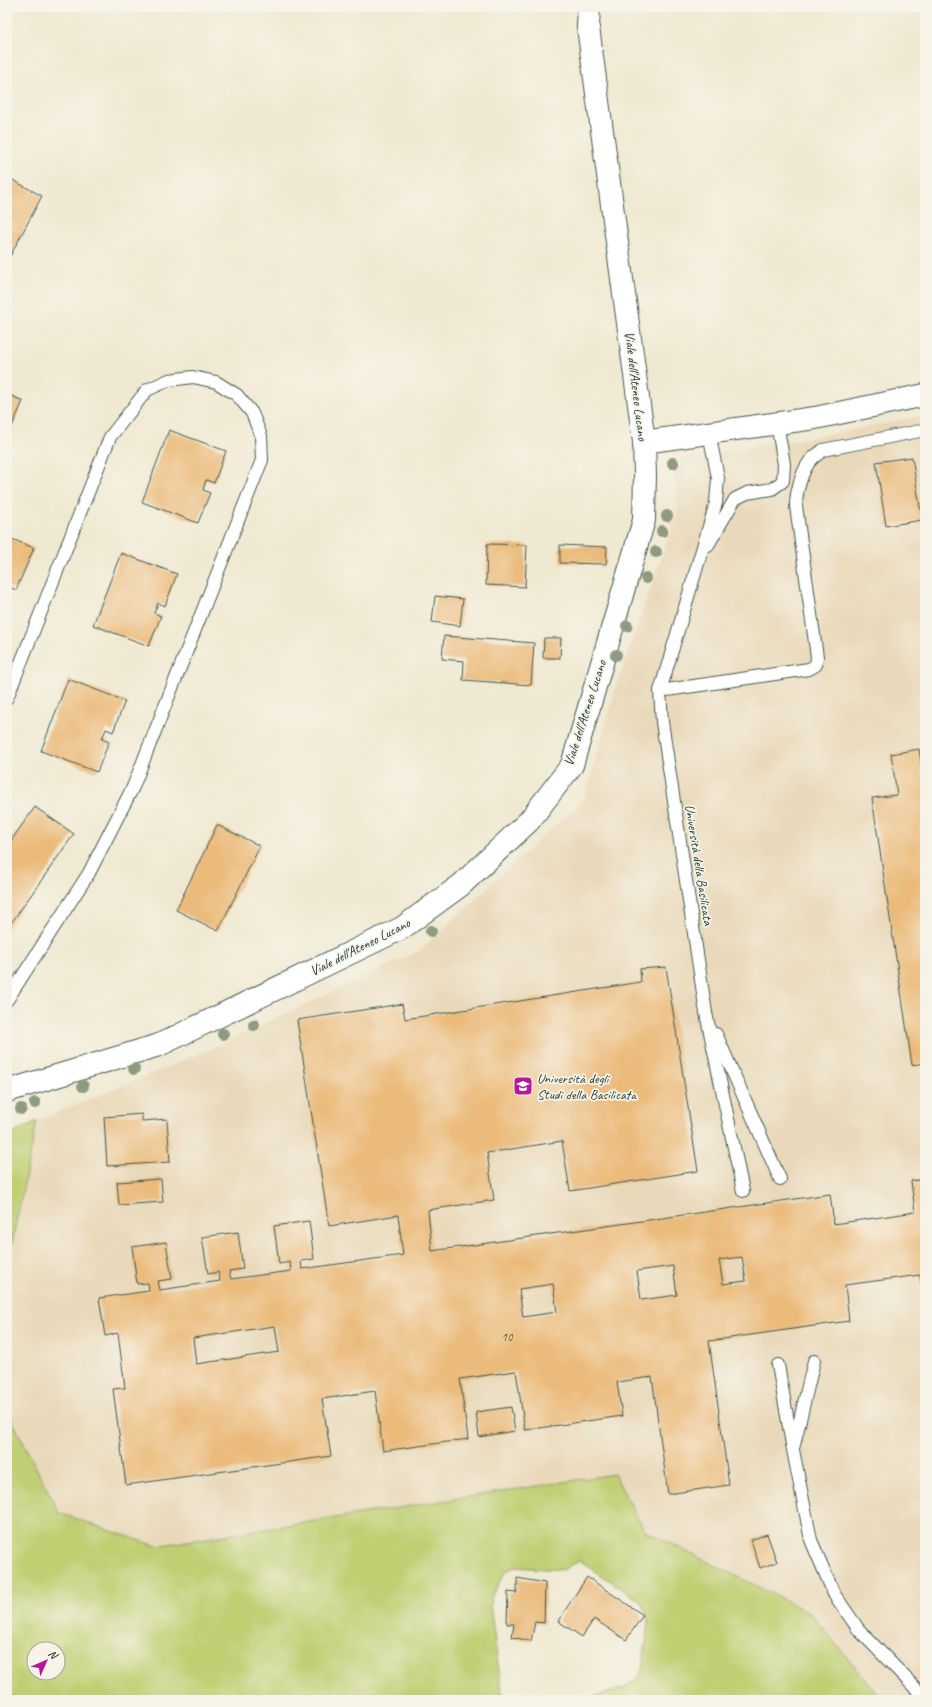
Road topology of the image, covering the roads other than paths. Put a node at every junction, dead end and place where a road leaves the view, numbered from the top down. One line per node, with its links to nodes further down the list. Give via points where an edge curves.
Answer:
1 (589, 7): 6 (street, Viale dell'Ateneo Lucano, via 588,27)
2 (925, 396): 3 (street)
3 (777, 423): 5 (street); 7 (lane, via 784,464 783,481 772,488 747,492 736,500)
4 (925, 430): 8 (lane, via 823,450 812,459 804,472 796,506 816,665 809,669)
5 (710, 433): 6 (street); 7 (lane, via 718,478 716,503)
6 (644, 442): 12 (street, Viale dell'Ateneo Lucano, via 644,520 572,765 529,821 462,885 402,928 158,1045)
7 (701, 558): 8 (lane)
8 (660, 691): 11 (lane, Università della Basilicata, via 662,722)
9 (7, 698): 10 (lane, via 110,437 147,390 169,380 193,377 216,382 237,394 252,413 261,436 262,460 133,787 89,873)
10 (7, 1000)
11 (706, 1013): 13 (lane, Università della Basilicata); 14 (lane, Università della Basilicata)
12 (7, 1091)
13 (780, 1179)
14 (743, 1191)
15 (814, 1361): 17 (lane)
16 (778, 1364): 17 (lane)
17 (793, 1450): 18 (lane, via 811,1540 834,1594 859,1630)
18 (924, 1696)

